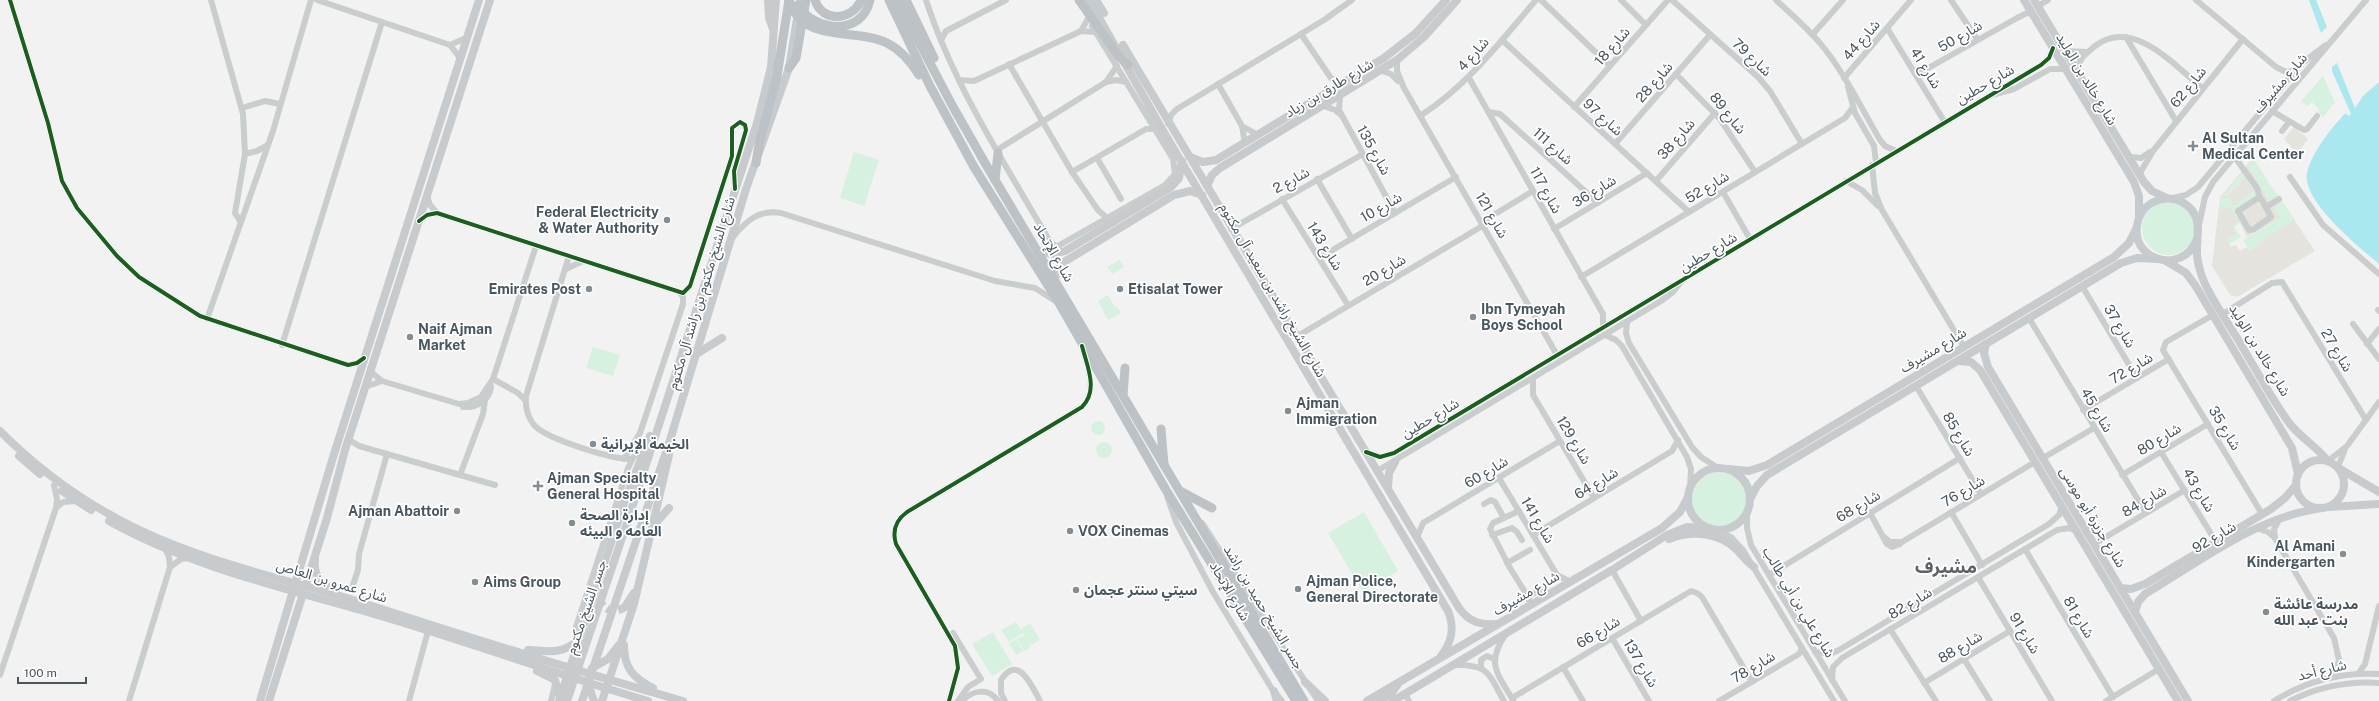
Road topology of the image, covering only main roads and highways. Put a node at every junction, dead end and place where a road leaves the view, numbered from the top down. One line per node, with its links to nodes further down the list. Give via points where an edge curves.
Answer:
1 (479, 0): 26 (main road)
2 (490, 0): 32 (main road)
3 (768, 0): 23 (main road, via 769,18)
4 (776, 0): 23 (main road, شارع الشيخ مكتوم بن راشد آل مكتوم)
5 (789, 0): 28 (highway, via 796,14 815,30 829,34 865,36 893,46 907,58); 37 (highway, via 777,76)
6 (796, 0): 11 (highway, via 801,10 816,23 835,27 858,20 866,12)
7 (800, 0): 25 (main road, شارع الشيخ مكتوم بن راشد آل مكتوم)
8 (806, 0): 25 (highway, via 796,58)
9 (815, 0): 10 (highway, via 825,14 841,17 853,12)
10 (861, 0)
11 (870, 0)
12 (889, 0): 28 (highway, شارع الإتحاد)
13 (897, 0): 31 (highway, شارع الإتحاد)
14 (906, 0): 22 (highway)
15 (911, 0): 22 (highway)
16 (1079, 0): 24 (highway, via 1089,18)
17 (1089, 0): 24 (main road, شارع الشيخ راشد بن سعيد آل مكتوم)
18 (1096, 0): 33 (main road, شارع الشيخ راشد بن سعيد آل مكتوم, via 1160,110)
19 (1446, 0): 27 (main road, شارع طارق بن زياد, via 1406,42)
20 (1457, 0): 29 (main road, شارع طارق بن زياد, via 1424,37 1398,60)
21 (2031, 3): 30 (main road, شارع خالد بن الوليد, via 2066,51 2077,70); 30 (main road, شارع خالد بن الوليد, via 2032,14 2065,69)
22 (917, 21): 31 (highway, via 950,89)
23 (774, 32): 65 (main road, شارع الشيخ مكتوم بن راشد آل مكتوم, via 768,85)
24 (1128, 65): 33 (main road, شارع الشيخ راشد بن سعيد آل مكتوم)
25 (789, 68): 37 (main road, شارع الشيخ مكتوم بن راشد آل مكتوم)
26 (456, 69): 32 (main road, via 461,77 451,110); 98 (main road)
27 (1344, 83): 29 (main road); 35 (main road, شارع طارق بن زياد, via 1245,143)
28 (930, 86): 93 (highway, شارع الإتحاد, via 974,167 1059,303)
29 (1351, 89): 35 (main road, شارع طارق بن زياد)
30 (2084, 91): 43 (main road, شارع خالد بن الوليد, via 2152,191); 46 (main road, شارع خالد بن الوليد, via 2137,189 2140,203)
31 (952, 106): 38 (highway, شارع الإتحاد)
32 (450, 123): 94 (main road, via 348,439)
33 (1162, 127): 36 (main road, شارع الشيخ راشد بن سعيد آل مكتوم)
34 (998, 151): 38 (highway)
35 (1237, 153): 36 (main road, شارع طارق بن زياد, via 1212,161); 39 (main road, شارع طارق بن زياد, via 1216,171)
36 (1186, 159): 39 (main road, شارع الشيخ راشد بن سعيد آل مكتوم); 40 (main road, via 1180,178); 41 (main road, شارع الشيخ راشد بن سعيد آل مكتوم)
37 (756, 163): 58 (main road, شارع الشيخ مكتوم بن راشد آل مكتوم)
38 (995, 180): 52 (highway, شارع الإتحاد)
39 (1207, 186): 77 (main road, شارع الشيخ راشد بن سعيد آل مكتوم)
40 (1167, 189): 42 (main road); 45 (main road)
41 (1202, 195): 42 (main road, via 1185,191); 70 (main road, شارع الشيخ راشد بن سعيد آل مكتوم)
42 (1170, 198): 51 (main road)
43 (2170, 198): 46 (main road, via 2157,200 2148,205); 50 (main road, via 2188,206 2195,215 2198,226)
44 (1110, 216): 45 (main road)
45 (1124, 216): 49 (main road)
46 (2139, 218): 48 (main road)
47 (1097, 224): 49 (main road)
48 (2136, 229): 53 (main road, via 2140,245); 61 (main road, شارع مشيرف, via 2129,243 2119,253)
49 (1089, 237): 51 (main road)
50 (2197, 239): 54 (main road, via 2190,251 2183,256); 72 (main road, شارع خالد بن الوليد, via 2197,256 2201,272 2223,314 2286,418)
51 (1075, 250): 52 (main road, via 1054,254); 55 (main road, via 1061,265)
52 (1038, 251): 55 (highway, شارع الإتحاد)
53 (2157, 259): 54 (main road); 57 (main road, شارع مشيرف, via 2137,258 2126,261)
54 (2165, 261): 78 (main road, شارع خالد بن الوليد, via 2180,268 2191,279 2292,448)
55 (1054, 281): 63 (highway, شارع الإتحاد)
56 (722, 338): 58 (main road)
57 (1986, 344): 59 (main road, شارع مشيرف); 64 (main road, شارع جزيرة أبو موسى, via 1985,363)
58 (698, 353): 69 (main road, شارع الشيخ مكتوم بن راشد آل مكتوم)
59 (1958, 361): 62 (main road, شارع مشيرف); 64 (main road, شارع جزيرة أبو موسى, via 1971,362 1978,367)
60 (1125, 368): 63 (highway)
61 (1907, 381): 62 (main road); 76 (main road, شارع مشيرف, via 1762,468 1749,471)
62 (1914, 387): 84 (main road, شارع مشيرف, via 1767,475 1757,486)
63 (1124, 397): 74 (highway, شارع الإتحاد)
64 (2006, 405): 71 (main road, شارع جزيرة أبو موسى)
65 (659, 420): 89 (main road, شارع الشيخ مكتوم بن راشد آل مكتوم); 99 (main road, via 645,447 624,500)
66 (1161, 429): 74 (highway)
67 (0, 431): 102 (main road, شارع عمرو بن العاص, via 52,477 119,520 189,551)
68 (0, 437): 102 (main road, شارع عمرو بن العاص, via 54,485 123,528 190,558)
69 (670, 440): 90 (main road, شارع الشيخ مكتوم بن راشد آل مكتوم); 91 (main road, via 667,466)
70 (1348, 440): 77 (main road, via 1371,469); 123 (main road, شارع الشيخ راشد بن سعيد آل مكتوم, via 1448,611 1452,632 1448,646)
71 (2039, 460): 107 (main road, شارع جزيرة أبو موسى); 153 (main road, شارع جزيرة أبو موسى, via 2062,507)
72 (2327, 460): 75 (main road); 78 (main road, via 2313,461 2301,468)
73 (1395, 462): 81 (main road, via 1389,473)
74 (1164, 466): 80 (highway, شارع الإتحاد)
75 (2339, 468): 82 (main road); 88 (main road, via 2344,479 2344,491 2340,498)
76 (1729, 469): 83 (main road, via 1718,468 1700,474 1690,488); 84 (main road, via 1746,484)
77 (1377, 471): 81 (main road, شارع الشيخ راشد بن سعيد آل مكتوم)
78 (2298, 474): 79 (main road)
79 (2296, 485): 88 (main road, via 2304,502 2309,506); 105 (main road, شارع 92, via 2284,498 2262,514)
80 (1179, 490): 87 (highway); 92 (highway, شارع الإتحاد)
81 (1389, 492): 119 (main road, شارع الشيخ راشد بن سعيد آل مكتوم, via 1462,613 1478,624)
82 (2379, 492)
83 (1688, 497): 95 (main road, via 1693,517); 119 (main road, شارع مشيرف, via 1680,512 1668,524 1553,593 1530,601)
84 (1750, 500): 95 (main road, via 1747,512 1734,526)
85 (2379, 504): 88 (main road)
86 (669, 508): 91 (main road)
87 (1212, 508)
88 (2324, 508): 105 (main road, شارع 92, via 2281,517 2255,528)
89 (628, 520): 138 (main road, جسر الشيخ مكتوم)
90 (642, 524): 139 (main road, جسر الشيخ مكتوم)
91 (653, 526): 103 (main road)
92 (1200, 527): 147 (highway, جسر الشيخ حميد بن راشد)
93 (1189, 528): 146 (highway, جسر الشيخ حميد بن راشد)
94 (323, 529): 106 (main road); 113 (main road, via 315,560 318,577 330,589)
95 (1712, 529): 97 (main road, شارع مشيرف, via 1680,529 1667,534)
96 (602, 546): 99 (main road)
97 (1648, 548): 100 (main road, via 1684,534 1708,535 1730,544); 134 (main road, شارع مشيرف, via 1454,665)
98 (303, 556): 102 (main road, via 292,574); 104 (main road)
99 (606, 557): 101 (main road)
100 (1754, 567)
101 (600, 578): 111 (main road); 116 (main road)
102 (277, 581): 104 (main road, شارع عمرو بن العاص); 108 (main road, شارع عمرو بن العاص); 114 (main road, via 287,596)
103 (640, 581): 115 (main road); 120 (main road)
104 (295, 583): 106 (main road, شارع عمرو بن العاص); 108 (main road)
105 (2152, 585): 107 (main road, شارع 92); 118 (main road, شارع 92, via 2141,598)
106 (304, 586): 109 (main road); 113 (main road, شارع عمرو بن العاص)
107 (2121, 588): 118 (main road, شارع جزيرة أبو موسى)
108 (292, 591): 109 (main road, شارع عمرو بن العاص); 114 (main road)
109 (302, 594): 110 (main road, شارع عمرو بن العاص); 117 (main road)
110 (321, 599): 117 (main road, via 309,602); 122 (main road, شارع عمرو بن العاص, via 494,654)
111 (600, 599)
112 (585, 600): 116 (main road)
113 (360, 602): 122 (main road, شارع عمرو بن العاص)
114 (288, 605): 136 (main road)
115 (624, 607)
116 (590, 608): 121 (main road)
117 (297, 612): 135 (main road)
118 (2135, 612): 154 (main road, شارع جزيرة أبو موسى)
119 (1497, 624): 123 (main road, شارع مشيرف)
120 (624, 638): 126 (main road, via 608,659); 129 (main road); 132 (main road, via 625,660 630,673)
121 (579, 639): 122 (main road, via 570,647 558,652); 124 (main road); 126 (main road, via 579,656)
122 (516, 655): 124 (main road, شارع عمرو بن العاص); 125 (main road, شارع عمرو بن العاص); 137 (main road, via 523,665 555,680 559,690)
123 (1441, 656): 127 (main road, شارع مشيرف)
124 (569, 667): 125 (main road); 126 (main road, شارع عمرو بن العاص)
125 (566, 676): 126 (main road); 137 (main road)
126 (586, 676): 129 (main road, شارع عمرو بن العاص); 130 (main road); 133 (main road)
127 (1399, 681): 149 (main road); 150 (main road, شارع مشيرف); 151 (main road, via 1391,694)
128 (1305, 682): 148 (main road)
129 (609, 686): 132 (main road, via 650,695); 140 (main road); 143 (main road)
130 (567, 690): 133 (main road, via 579,686 587,689); 137 (main road)
131 (1274, 692): 145 (main road)
132 (663, 695): 144 (main road)
133 (593, 698)
134 (1407, 698): 152 (main road, شارع مشيرف)
135 (270, 700)
136 (260, 701)
137 (559, 701)
138 (567, 701)
139 (582, 701)
140 (602, 701)
141 (624, 701): 142 (main road)
142 (636, 701)
143 (648, 701)
144 (683, 701)
145 (1278, 701)
146 (1296, 701)
147 (1304, 701)
148 (1325, 701)
149 (1360, 701)
150 (1367, 701)
151 (1380, 701)
152 (1393, 701)
153 (2178, 701)
154 (2188, 701)

